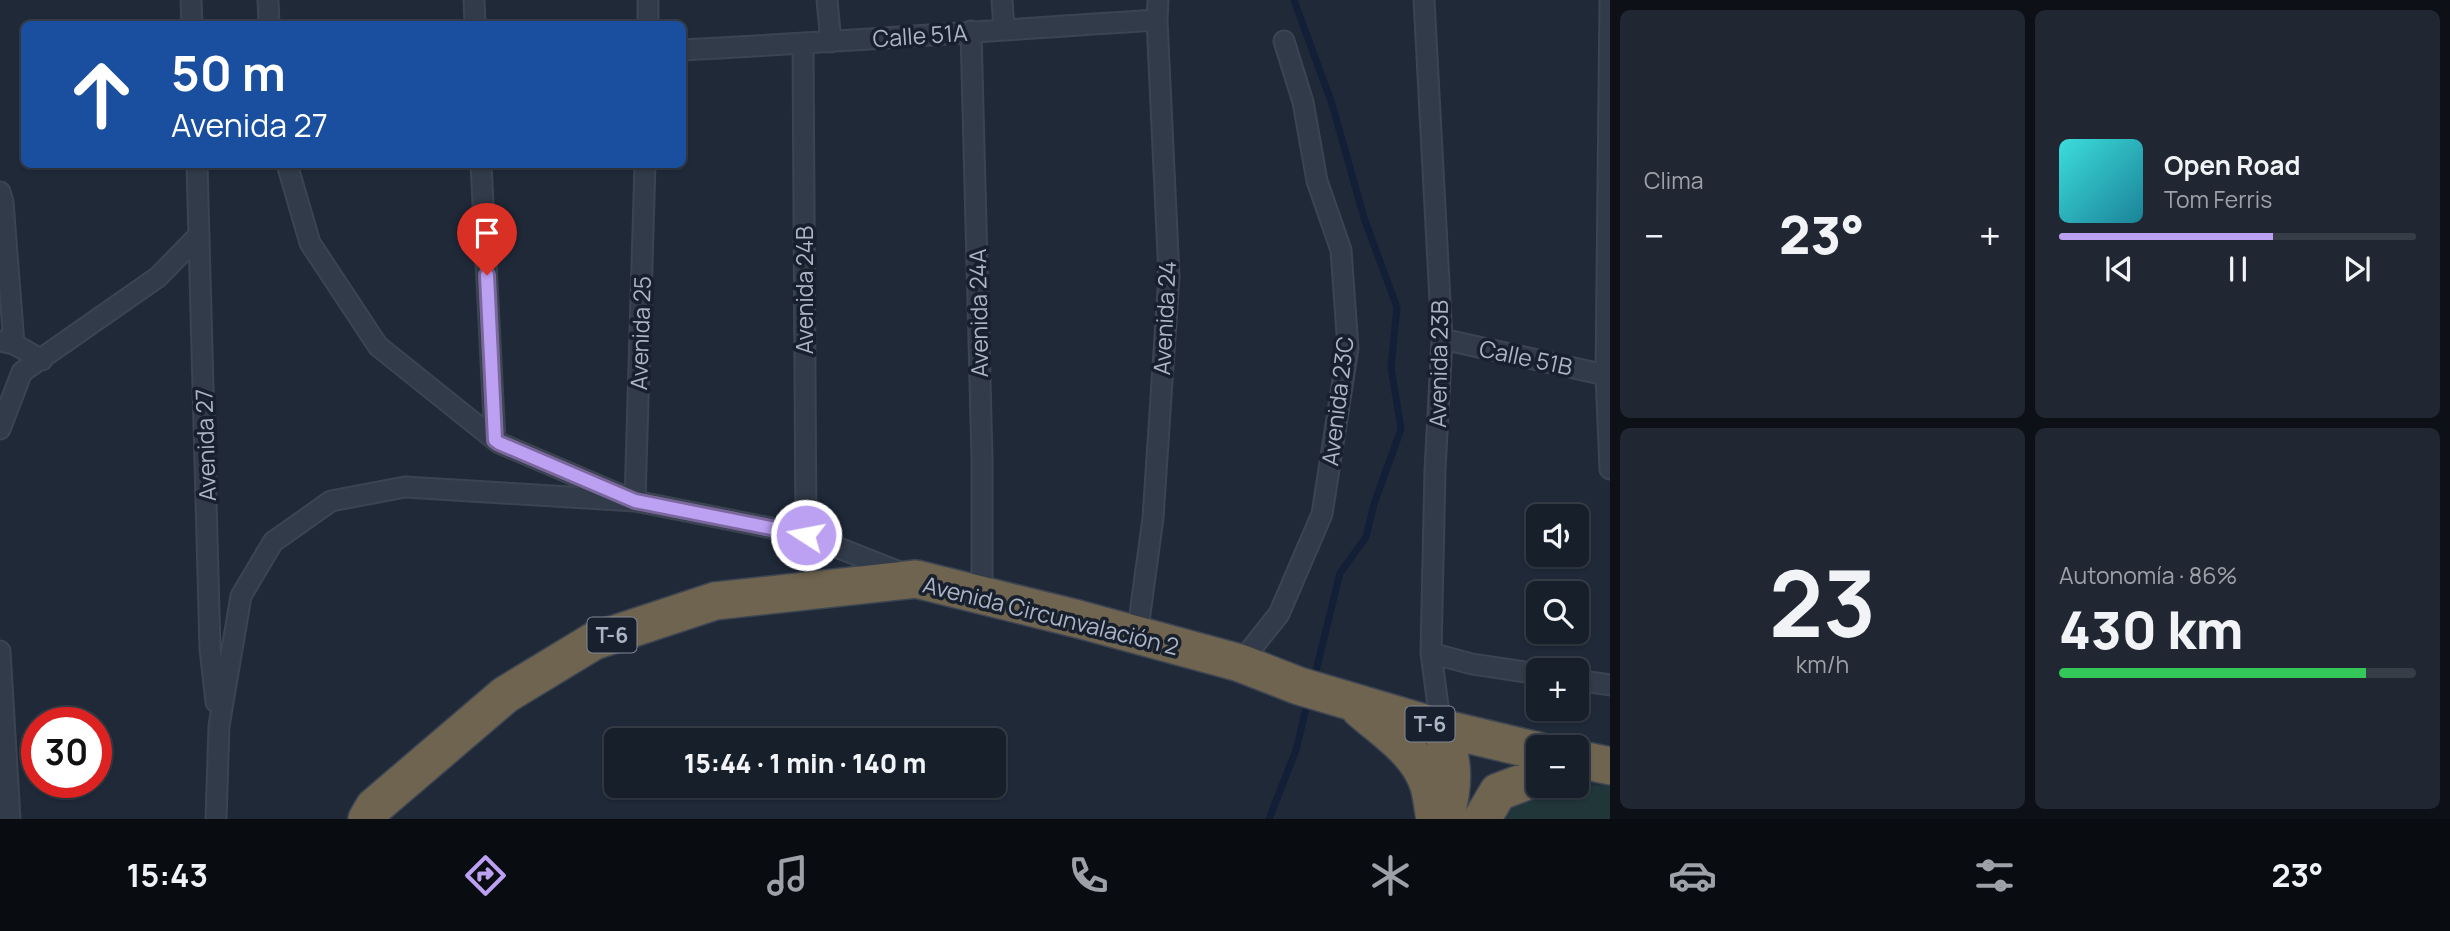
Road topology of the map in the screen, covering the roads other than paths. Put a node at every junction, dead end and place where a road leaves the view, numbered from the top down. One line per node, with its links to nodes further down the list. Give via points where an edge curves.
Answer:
1 (191, 0): 10 (street)
2 (268, 0): 11 (street)
3 (474, 0): 12 (street)
4 (648, 0): 13 (street)
5 (827, 0): 17 (street)
6 (1002, 0): 14 (street)
7 (1424, 0): 26 (street, Avenida 23B)
8 (1610, 0): 29 (street)
9 (1157, 10): 14 (street, Calle 51A); 37 (street, Avenida 24, via 1168,276 1153,518)
10 (192, 21)
11 (269, 21)
12 (475, 21)
13 (648, 21)
14 (1004, 30): 15 (street, Calle 51A)
15 (971, 31): 17 (street, Calle 51A); 36 (street, Avenida 24A)
16 (1284, 41): 40 (street, Avenida 23C, via 1303,102 1317,181 1341,250 1348,348 1322,514 1279,614)
17 (831, 42): 18 (street, Calle 51A)
18 (803, 44): 19 (street, Calle 51A); 34 (street, Avenida 24B)
19 (686, 50)
20 (197, 168): 25 (street, Avenida 27)
21 (288, 168): 31 (street, via 310,243 378,346)
22 (481, 168): 31 (street)
23 (645, 168): 33 (street, Avenida 25)
24 (0, 192): 27 (street)
25 (199, 235): 28 (street, via 158,276); 45 (street, Avenida 27, via 210,649)
26 (1442, 339): 29 (street, Calle 51B); 39 (street, Avenida 23B)
27 (7, 342): 28 (street)
28 (43, 360): 30 (street, via 22,372)
29 (1608, 375): 32 (street)
30 (0, 429)
31 (495, 440): 33 (street)
32 (1610, 469)
33 (635, 501): 34 (street); 45 (street, via 405,487 331,501 273,542 241,596)
34 (806, 535): 35 (street)
35 (916, 579): 36 (highway, Avenida Circunvalación 2 / T-6); 55 (highway, Avenida Circunvalación 2 / T-6, via 715,601 594,641 505,695 374,807)
36 (982, 595): 37 (highway, Avenida Circunvalación 2 / T-6)
37 (1137, 636): 40 (highway, Avenida Circunvalación 2 / T-6)
38 (0, 652): 47 (street)
39 (1431, 653): 41 (street); 46 (street, Avenida 23B)
40 (1240, 663): 44 (highway, Avenida Circunvalación 2 / T-6)
41 (1526, 672)
42 (1589, 682): 43 (street)
43 (1610, 685)
44 (1324, 693): 46 (highway, Avenida Circunvalación 2 / T-6); 56 (highway, via 1390,734 1417,762 1429,785)
45 (219, 726): 54 (street)
46 (1441, 728): 48 (highway, Avenida Circunvalación 2 / T-6); 57 (highway, T-6, via 1453,775)
47 (3, 734): 53 (street)
48 (1526, 748)
49 (1589, 762): 50 (highway)
50 (1610, 767): 51 (highway)
51 (1589, 771)
52 (1526, 782): 58 (highway, via 1498,792)
53 (10, 819)
54 (216, 819)
55 (367, 819)
56 (1435, 819)
57 (1444, 819)
58 (1482, 819)

